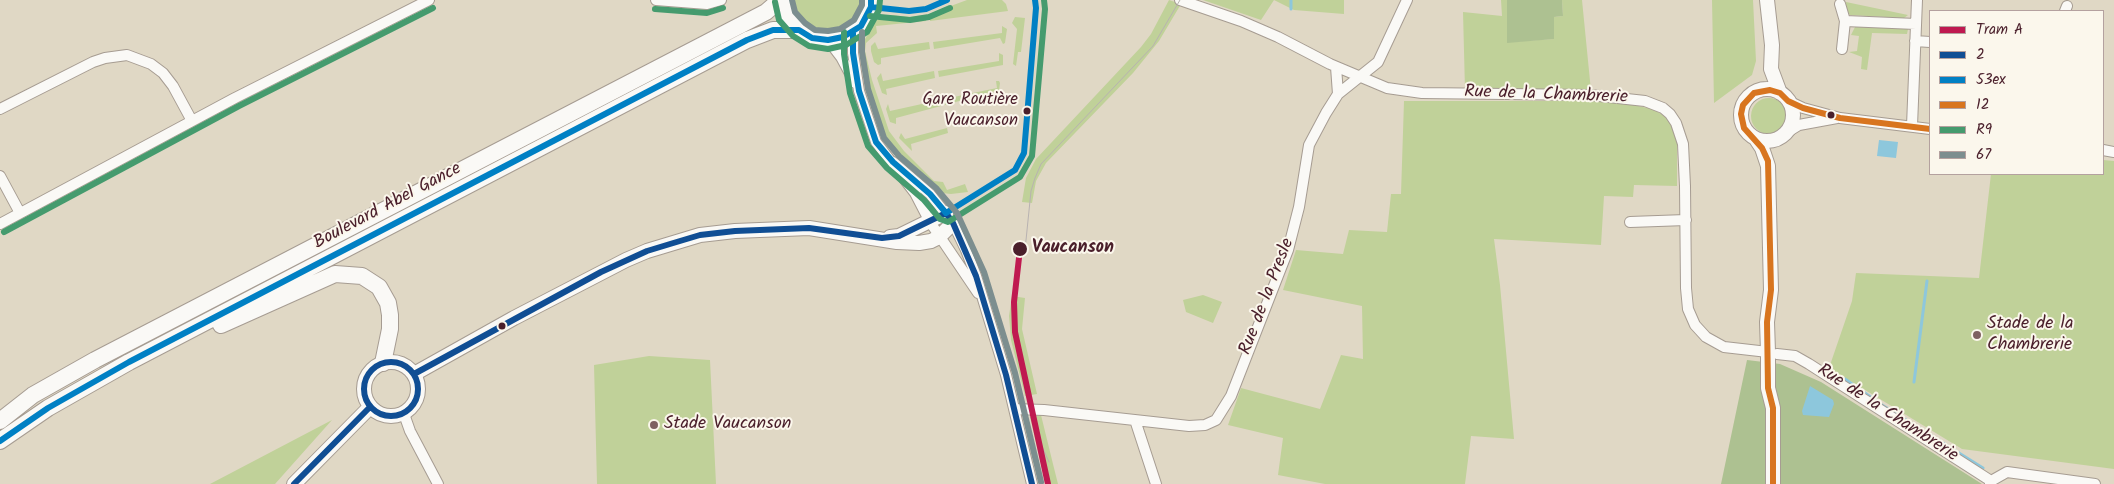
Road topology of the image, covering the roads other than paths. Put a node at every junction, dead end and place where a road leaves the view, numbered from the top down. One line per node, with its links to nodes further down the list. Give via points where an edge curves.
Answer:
1 (429, 0): 28 (street)
2 (656, 0): 3 (street, via 707,4)
3 (721, 0)
4 (782, 0): 13 (main road, via 787,16); 53 (main road, Boulevard Abel Gance, via 766,12 96,360 33,396)
5 (871, 0): 14 (main road, via 861,26)
6 (1180, 0): 19 (street, Rue de la Chambrerie, via 1278,36)
7 (1407, 0): 21 (street, Rue de la Presle, via 1383,53 1373,68)
8 (1767, 0): 20 (street)
9 (1917, 0): 12 (street)
10 (1840, 4): 11 (street)
11 (1845, 21): 12 (street); 18 (street)
12 (1916, 24): 16 (street)
13 (799, 30): 15 (main road, via 812,38); 46 (main road, Boulevard Abel Gance, via 773,30 747,40)
14 (853, 32): 15 (main road, via 843,38); 23 (street)
15 (828, 40): 23 (street)
16 (1915, 41): 17 (street); 29 (street)
17 (1929, 42)
18 (1842, 49)
19 (1336, 67): 21 (street, Rue de la Chambrerie); 24 (street)
20 (1771, 69): 22 (street); 25 (street)
21 (1360, 77): 24 (street, Rue de la Presle); 38 (street, Rue de la Chambrerie, via 1400,91 1590,95 1655,104 1670,114 1680,132)
22 (1762, 90): 25 (street); 32 (street, via 1747,98 1741,114 1744,128)
23 (859, 91): 34 (street, via 876,142)
24 (1338, 94): 52 (street, Rue de la Presle, via 1309,145 1288,250 1224,409 1216,420 1205,425)
25 (1784, 97): 27 (street, via 1803,108); 31 (street, via 1793,117)
26 (0, 110): 28 (street, via 93,62 112,56 127,56 151,64 163,73)
27 (1840, 118): 29 (street); 31 (street, via 1799,126)
28 (192, 121): 36 (street)
29 (1912, 126): 30 (street)
30 (1929, 129)
31 (1782, 136): 32 (street, via 1765,142); 33 (street)
32 (1756, 139): 33 (street)
33 (1768, 161): 45 (street, via 1771,290 1767,322)
34 (893, 162): 37 (street, via 930,194); 39 (street, via 915,192)
35 (0, 176): 36 (street)
36 (20, 213): 41 (street)
37 (949, 218): 39 (street); 42 (street); 44 (street)
38 (1686, 220): 40 (street); 45 (street, Rue de la Chambrerie, via 1686,288 1688,309 1695,325 1724,347)
39 (930, 222): 42 (street); 43 (street, via 899,236)
40 (1630, 222)
41 (0, 224)
42 (939, 236): 43 (street, via 919,243); 44 (street)
43 (882, 238): 48 (street, via 810,228 700,235 633,257 601,272)
44 (983, 299): 50 (street)
45 (1772, 353): 55 (street, Rue de la Chambrerie, via 1802,360); 60 (street, via 1768,388 1773,408)
46 (129, 362): 47 (main road, via 335,274 362,276 379,287 384,295 390,315); 54 (main road, Boulevard Abel Gance, via 48,408)
47 (383, 363): 48 (street, via 403,364); 49 (street, via 368,374 364,385)
48 (414, 374): 51 (street, via 418,396 413,407)
49 (370, 407): 51 (street, via 386,416); 56 (street)
50 (1014, 409): 52 (street, Rue de la Presle); 58 (street)
51 (404, 414): 57 (street)
52 (1135, 420): 59 (street)
53 (0, 421)
54 (0, 441)
55 (1990, 482): 61 (street, via 2007,472)
56 (294, 484)
57 (438, 484)
58 (1032, 484)
59 (1156, 484)
60 (1773, 484)
61 (2095, 484)

